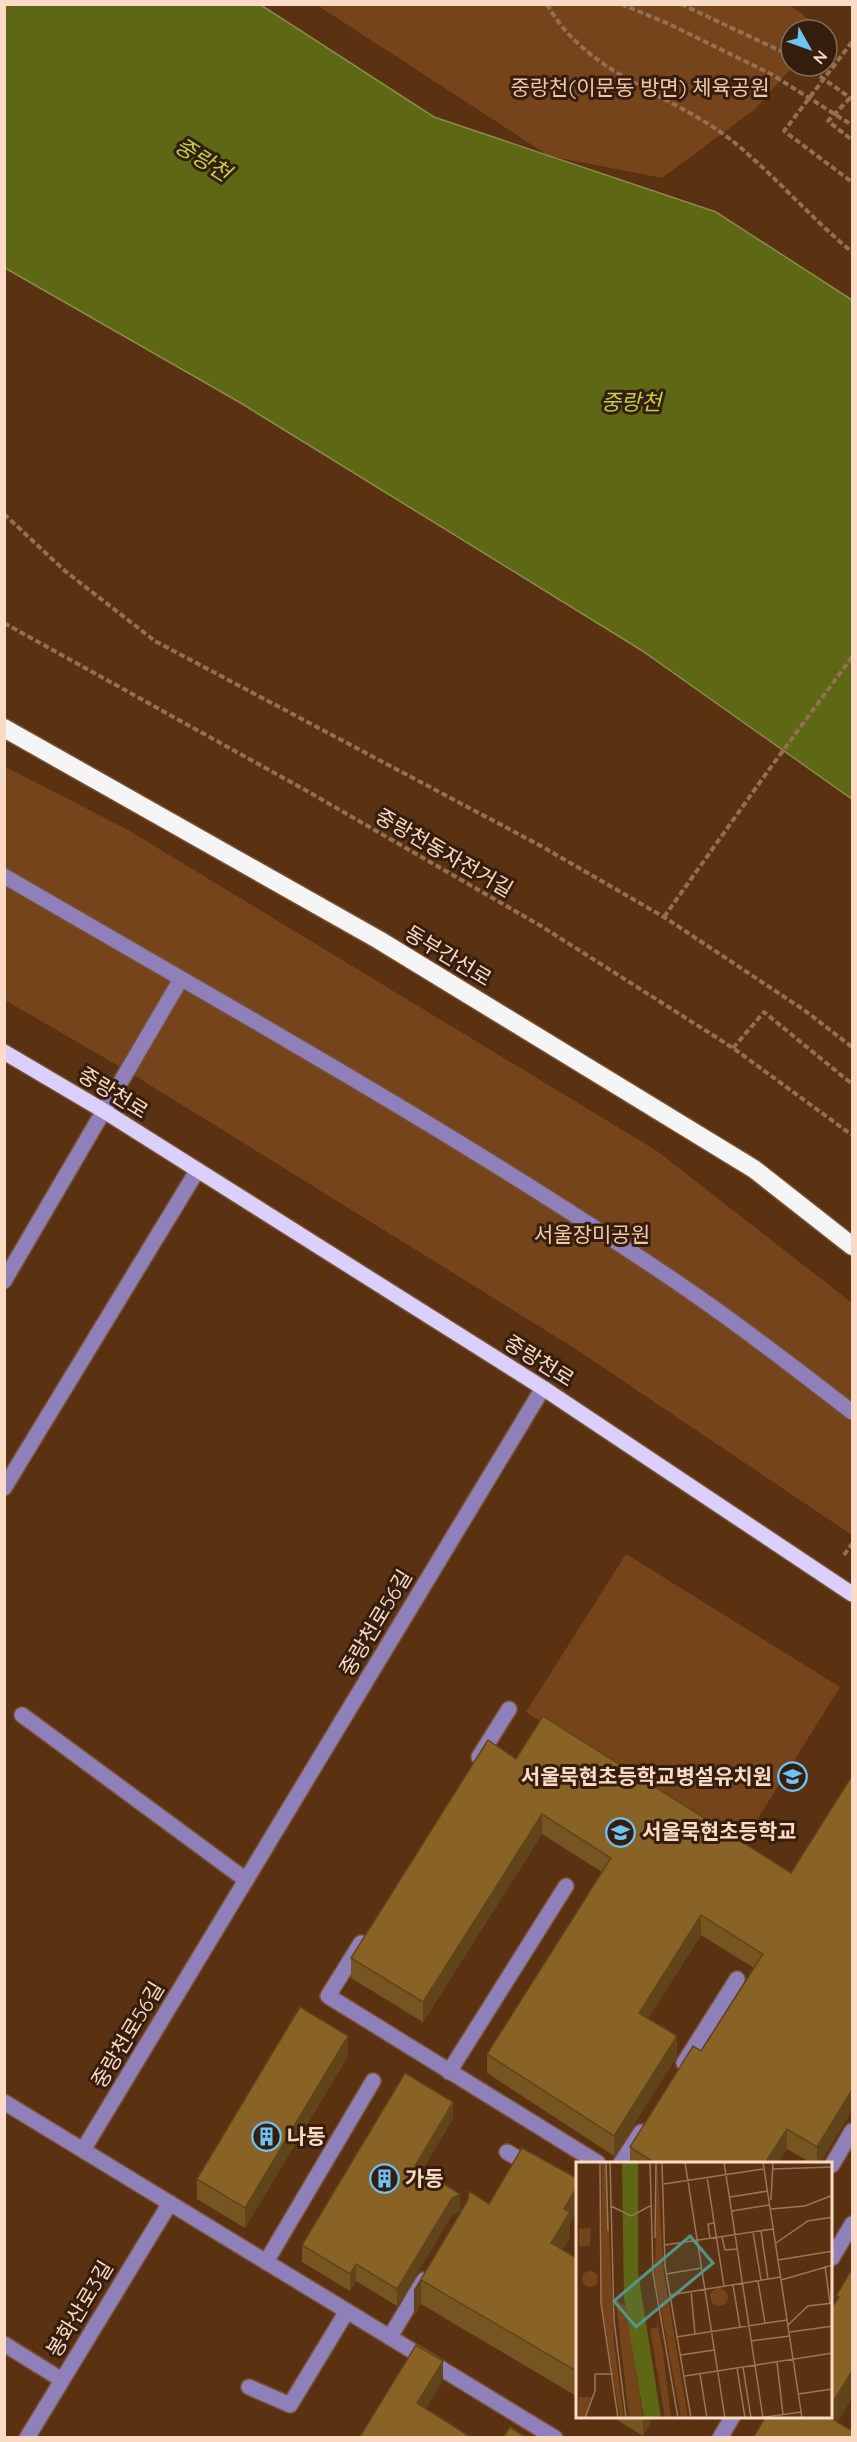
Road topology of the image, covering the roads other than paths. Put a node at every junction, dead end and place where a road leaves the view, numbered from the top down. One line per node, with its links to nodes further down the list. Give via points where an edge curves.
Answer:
1 (4, 728): 7 (highway, 동부간선로, via 379,940 744,1163)
2 (4, 876): 3 (street)
3 (181, 980): 5 (street); 10 (street, via 490,1162 657,1269 746,1330)
4 (4, 1052): 5 (main road, 중랑천로)
5 (104, 1111): 6 (main road, 중랑천로); 8 (street)
6 (197, 1171): 9 (main road, 중랑천로); 11 (street)
7 (852, 1246)
8 (4, 1281)
9 (543, 1388): 12 (main road, 중랑천로); 16 (street, 중랑천로56길)
10 (852, 1412)
11 (4, 1488)
12 (852, 1594)
13 (509, 1709): 15 (street)
14 (22, 1715): 16 (street)
15 (472, 1768)
16 (246, 1880): 26 (street, 중랑천로56길)
17 (566, 1886): 20 (street)
18 (371, 1927): 20 (street, via 327,1996)
19 (737, 1979): 21 (street)
20 (449, 2072): 28 (street)
21 (676, 2076)
22 (373, 2081): 35 (street)
23 (4, 2102): 26 (street)
24 (652, 2115): 29 (street)
25 (852, 2130): 30 (street)
26 (83, 2150): 32 (street)
27 (507, 2152): 31 (street)
28 (596, 2162)
29 (622, 2162)
30 (833, 2162)
31 (548, 2176)
32 (170, 2203): 35 (street); 40 (street, 봉화산로3길)
33 (852, 2224): 34 (street)
34 (833, 2255)
35 (266, 2262): 37 (street)
36 (430, 2268): 38 (street)
37 (347, 2311): 38 (street); 41 (street, via 290,2405)
38 (390, 2337): 44 (street)
39 (4, 2344): 40 (street)
40 (62, 2380): 43 (street, 봉화산로3길)
41 (249, 2387)
42 (732, 2418): 45 (street)
43 (27, 2438)
44 (555, 2438)
45 (720, 2438)

